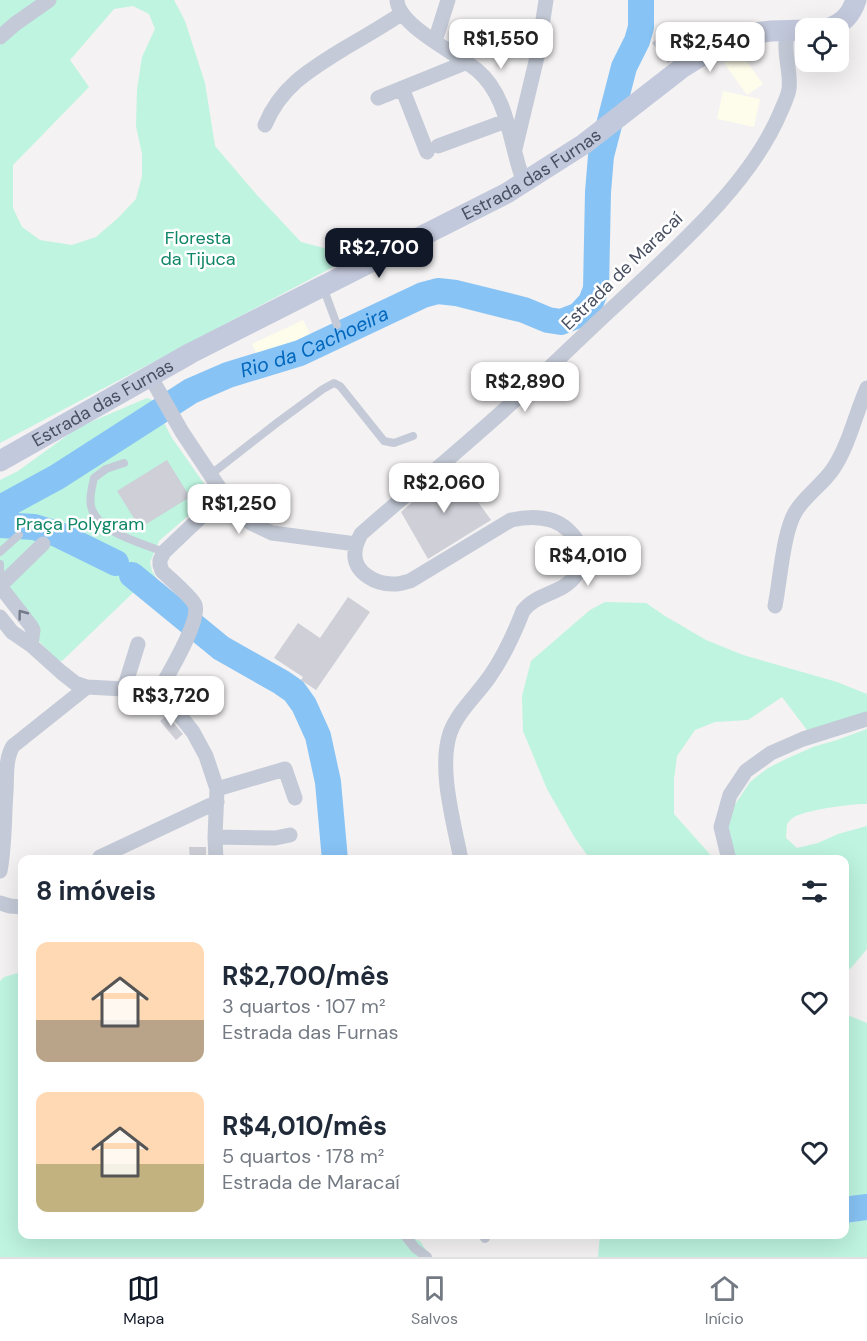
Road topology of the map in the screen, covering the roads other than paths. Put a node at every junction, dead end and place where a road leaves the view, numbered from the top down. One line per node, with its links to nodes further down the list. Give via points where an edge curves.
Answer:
1 (49, 0): 9 (street)
2 (448, 0): 10 (street)
3 (546, 0): 16 (street, via 538,53)
4 (856, 0): 6 (main road)
5 (399, 7): 10 (street, via 410,24); 15 (street, via 296,80 273,108)
6 (847, 18)
7 (795, 30): 17 (main road, Estrada das Furnas, via 754,33 709,51 584,144)
8 (795, 32): 29 (street, Estrada de Maracaí, via 786,46 789,89 782,109 762,147 730,190 697,227 514,401 360,534)
9 (0, 37)
10 (435, 41): 11 (street)
11 (467, 62): 12 (street); 14 (street, via 489,81)
12 (402, 88): 13 (street); 14 (street, via 432,149)
13 (378, 98)
14 (506, 121): 16 (street)
15 (265, 125)
16 (514, 152): 17 (street)
17 (524, 182): 18 (main road, Estrada das Furnas)
18 (322, 286): 19 (lane); 20 (main road, Estrada das Furnas)
19 (337, 325)
20 (150, 376): 23 (main road, Estrada das Furnas); 25 (street)
21 (867, 388): 35 (street, via 839,459 796,511 788,529)
22 (413, 436): 25 (lane, via 384,441 334,383)
23 (0, 461)
24 (124, 463): 31 (lane, via 94,478 90,496 93,512 124,538)
25 (210, 475): 26 (street)
26 (224, 495): 29 (street, via 251,523 272,533); 31 (street)
27 (19, 535): 30 (lane)
28 (43, 544): 34 (street)
29 (356, 544): 50 (street, via 355,560 364,575 394,584 410,582 511,520 525,517 554,521 567,528 582,552 582,566 571,582 533,601 523,611 505,653 451,731 446,778)
30 (0, 552)
31 (164, 552): 41 (street, via 159,560 162,571 196,607 189,633)
32 (0, 564): 33 (lane)
33 (0, 576)
34 (0, 586): 38 (street, one-way to 34, via 31,626)
35 (775, 606)
36 (0, 617): 38 (street, via 12,632)
37 (138, 644): 40 (street)
38 (31, 645): 39 (street, via 68,678)
39 (87, 687): 40 (street); 47 (street, via 9,752)
40 (124, 689): 41 (street)
41 (156, 696): 43 (street, via 174,708 193,732 206,756)
42 (867, 719): 51 (street, via 803,739 771,753 746,771 730,795 722,827)
43 (215, 798): 44 (street, via 286,772); 46 (street); 48 (street)
44 (295, 798)
45 (290, 835): 46 (street)
46 (215, 837): 49 (street)
47 (2, 841): 52 (street)
48 (104, 855)
49 (217, 855)
50 (460, 855)
51 (728, 855)
52 (0, 871)
53 (0, 903): 54 (street)
54 (18, 907)
55 (408, 1239): 56 (street)
56 (427, 1257)

